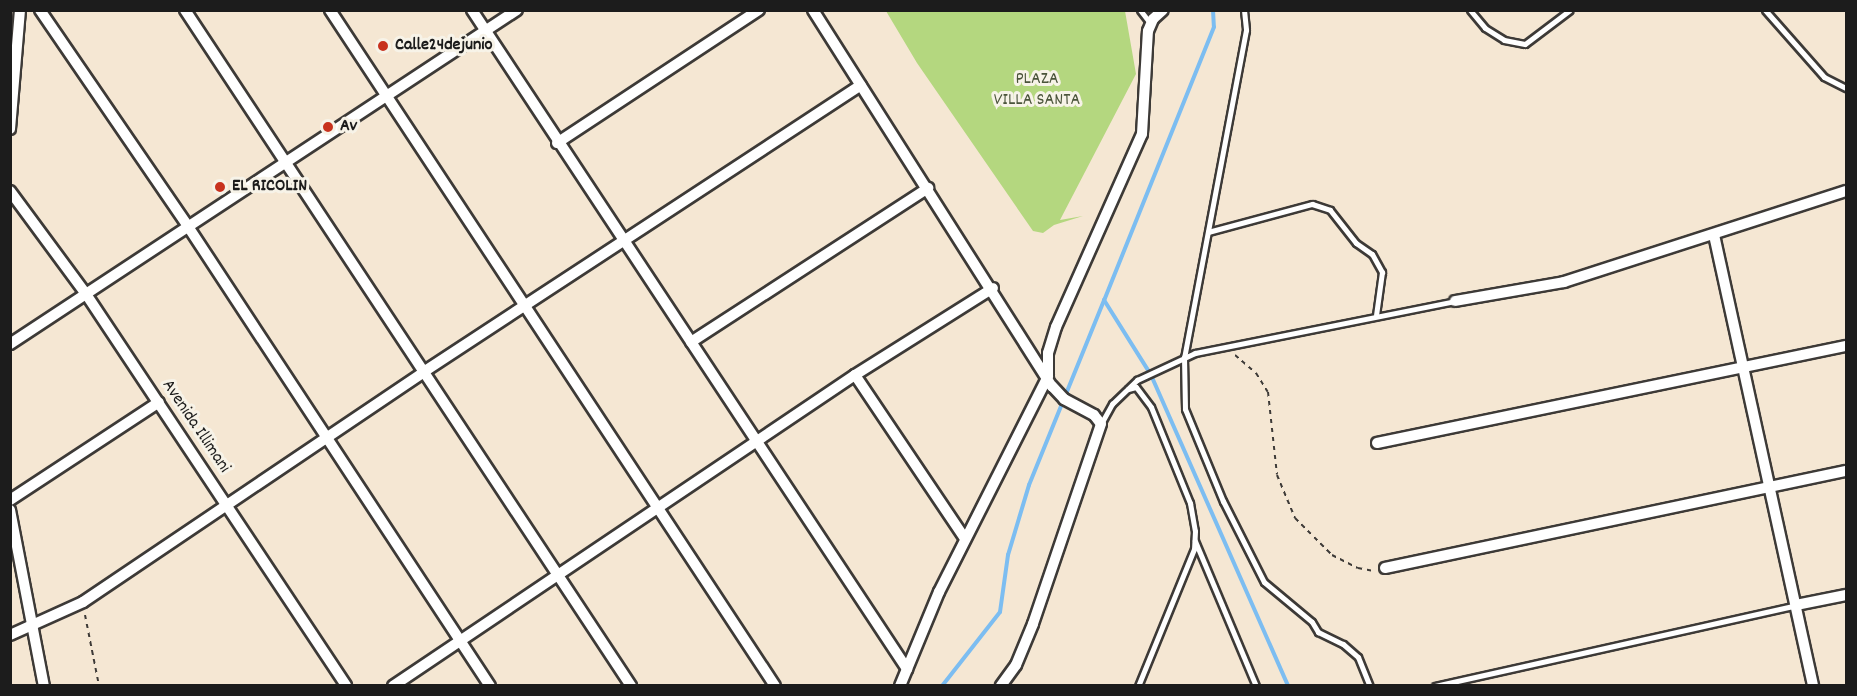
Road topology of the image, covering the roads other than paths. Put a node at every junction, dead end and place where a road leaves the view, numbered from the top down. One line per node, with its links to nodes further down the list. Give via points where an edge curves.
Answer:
1 (20, 10): 19 (street)
2 (40, 10): 27 (street)
3 (185, 10): 23 (street)
4 (330, 10): 20 (street)
5 (472, 10): 16 (street)
6 (517, 10): 16 (street)
7 (759, 10): 22 (street)
8 (813, 10): 17 (street)
9 (1140, 10): 15 (lane)
10 (1163, 10): 15 (street)
11 (1244, 10): 28 (lane, via 1246,30)
12 (1470, 10): 13 (lane, via 1485,28 1504,40 1525,44)
13 (1570, 10)
14 (1765, 10): 18 (lane, via 1824,77)
15 (1151, 24): 43 (street, via 1142,134 1056,327 1048,353)
16 (485, 31): 20 (street); 22 (street)
17 (861, 85): 24 (street); 30 (street)
18 (1846, 88)
19 (12, 93): 21 (street)
20 (388, 98): 23 (street); 34 (street)
21 (10, 129)
22 (557, 142): 30 (street)
23 (286, 164): 27 (street); 41 (street)
24 (928, 188): 31 (street); 36 (street)
25 (10, 191): 32 (street, Avenida Illimani)
26 (1846, 191): 29 (street)
27 (188, 226): 32 (street); 47 (street)
28 (1208, 232): 35 (lane, via 1312,204 1330,210 1356,243 1372,254 1382,272); 39 (lane)
29 (1714, 235): 33 (street, via 1564,282); 40 (street)
30 (623, 243): 34 (street); 36 (street)
31 (993, 288): 42 (street); 43 (street)
32 (86, 294): 37 (street); 45 (street, Avenida Illimani)
33 (1455, 301): 35 (lane)
34 (525, 308): 41 (street); 55 (street)
35 (1376, 315): 39 (lane)
36 (691, 342): 48 (street)
37 (10, 344)
38 (1846, 346): 40 (street)
39 (1184, 357): 44 (lane); 76 (lane, via 1185,410 1223,501 1264,582 1312,622 1318,632 1343,644 1358,657)
40 (1743, 366): 49 (street); 51 (street)
41 (425, 371): 47 (street); 59 (street)
42 (855, 375): 48 (street); 56 (street)
43 (1048, 376): 46 (street, via 1064,399); 56 (street)
44 (1127, 389): 46 (lane, via 1106,412); 57 (lane, via 1136,387 1151,407 1190,503)
45 (159, 402): 52 (street); 53 (street, Avenida Illimani)
46 (1101, 424): 73 (street, via 1033,624 1016,665)
47 (327, 437): 53 (street); 64 (street)
48 (756, 442): 55 (street); 65 (street)
49 (1377, 443)
50 (1846, 471): 51 (street)
51 (1769, 488): 58 (street); 61 (street)
52 (10, 500)
53 (228, 506): 62 (street, via 83,602); 67 (street, Avenida Illimani)
54 (10, 510): 62 (street)
55 (658, 510): 59 (street); 71 (street)
56 (965, 539): 65 (street)
57 (1195, 540): 74 (lane); 75 (lane)
58 (1385, 568)
59 (558, 574): 64 (street); 70 (street)
60 (1846, 594): 61 (street)
61 (1796, 605): 77 (lane); 78 (street)
62 (33, 625): 63 (street); 66 (street)
63 (10, 634)
64 (460, 639): 68 (street); 69 (street)
65 (907, 669): 72 (street)
66 (44, 686)
67 (346, 686)
68 (393, 686)
69 (490, 686)
70 (631, 686)
71 (775, 686)
72 (900, 686)
73 (1001, 686)
74 (1137, 686)
75 (1256, 686)
76 (1370, 686)
77 (1435, 686)
78 (1814, 686)

